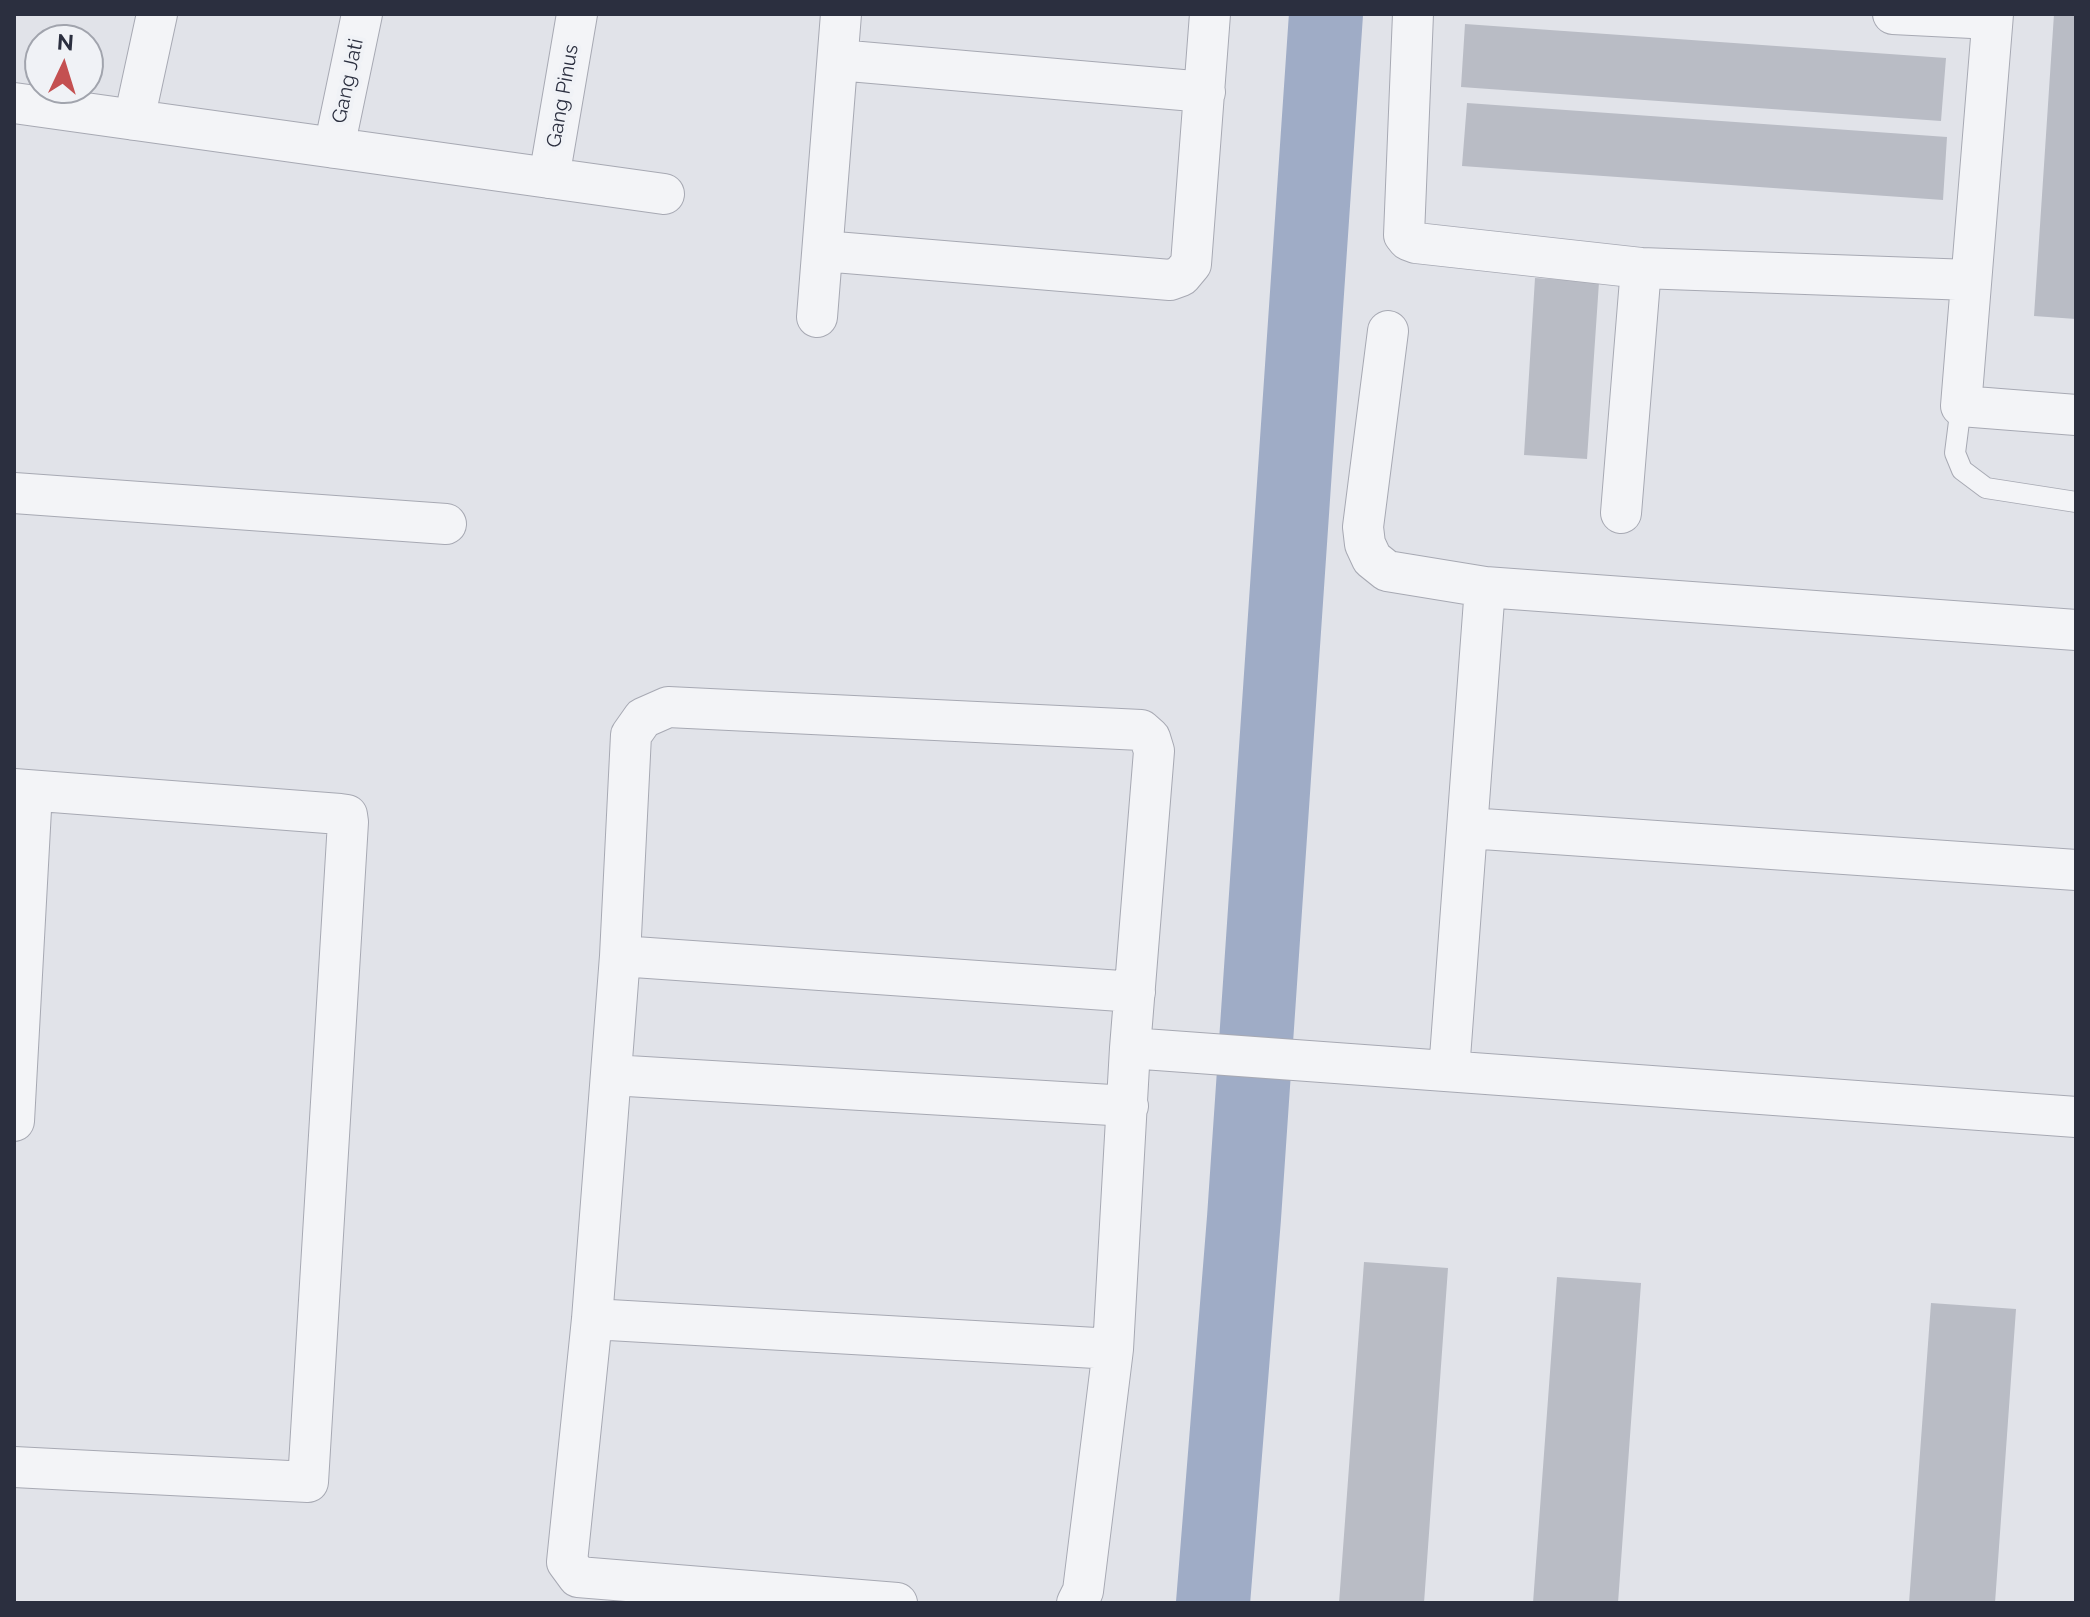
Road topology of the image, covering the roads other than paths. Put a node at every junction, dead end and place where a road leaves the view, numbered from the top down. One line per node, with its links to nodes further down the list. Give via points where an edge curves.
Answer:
1 (157, 14): 12 (street)
2 (362, 14): 13 (street, Gang Jati)
3 (577, 14): 14 (street, Gang Pinus)
4 (841, 14): 9 (street)
5 (1210, 14): 10 (street)
6 (1413, 14): 17 (street, via 1404,235 1408,240)
7 (1893, 14): 8 (street)
8 (1992, 16): 18 (street)
9 (838, 60): 10 (street); 16 (street)
10 (1205, 92): 16 (street, via 1191,264 1181,276 1170,280)
11 (14, 103): 12 (street)
12 (134, 120): 13 (street)
13 (334, 148): 14 (street)
14 (549, 178): 15 (street)
15 (664, 194)
16 (823, 251): 19 (street)
17 (1641, 268): 18 (street); 25 (street)
18 (1970, 280): 21 (street)
19 (817, 317)
20 (1388, 331): 27 (street, via 1365,544 1372,559 1387,571)
21 (1961, 406): 22 (street); 24 (lane, via 1955,453 1962,470 1986,488)
22 (2076, 415)
23 (14, 493): 26 (street)
24 (2076, 502)
25 (1621, 513)
26 (446, 524)
27 (1485, 587): 28 (street); 30 (street)
28 (2076, 630)
29 (23, 790): 39 (street); 42 (street, via 340,814 347,815 348,822 308,1482)
30 (1468, 828): 31 (street); 35 (street)
31 (2076, 870)
32 (620, 956): 33 (street); 33 (street, via 631,735 653,712 668,707 1141,730 1154,751); 36 (street)
33 (1135, 992): 34 (street)
34 (1130, 1048): 35 (street); 37 (street)
35 (1449, 1071): 38 (street)
36 (611, 1075): 37 (street); 40 (street)
37 (1128, 1106): 41 (street)
38 (2076, 1117)
39 (14, 1121)
40 (592, 1319): 41 (street); 43 (street, via 566,1554 578,1577)
41 (1113, 1349): 44 (street, via 1083,1591)
42 (14, 1467)
43 (897, 1603)
44 (1077, 1603)

